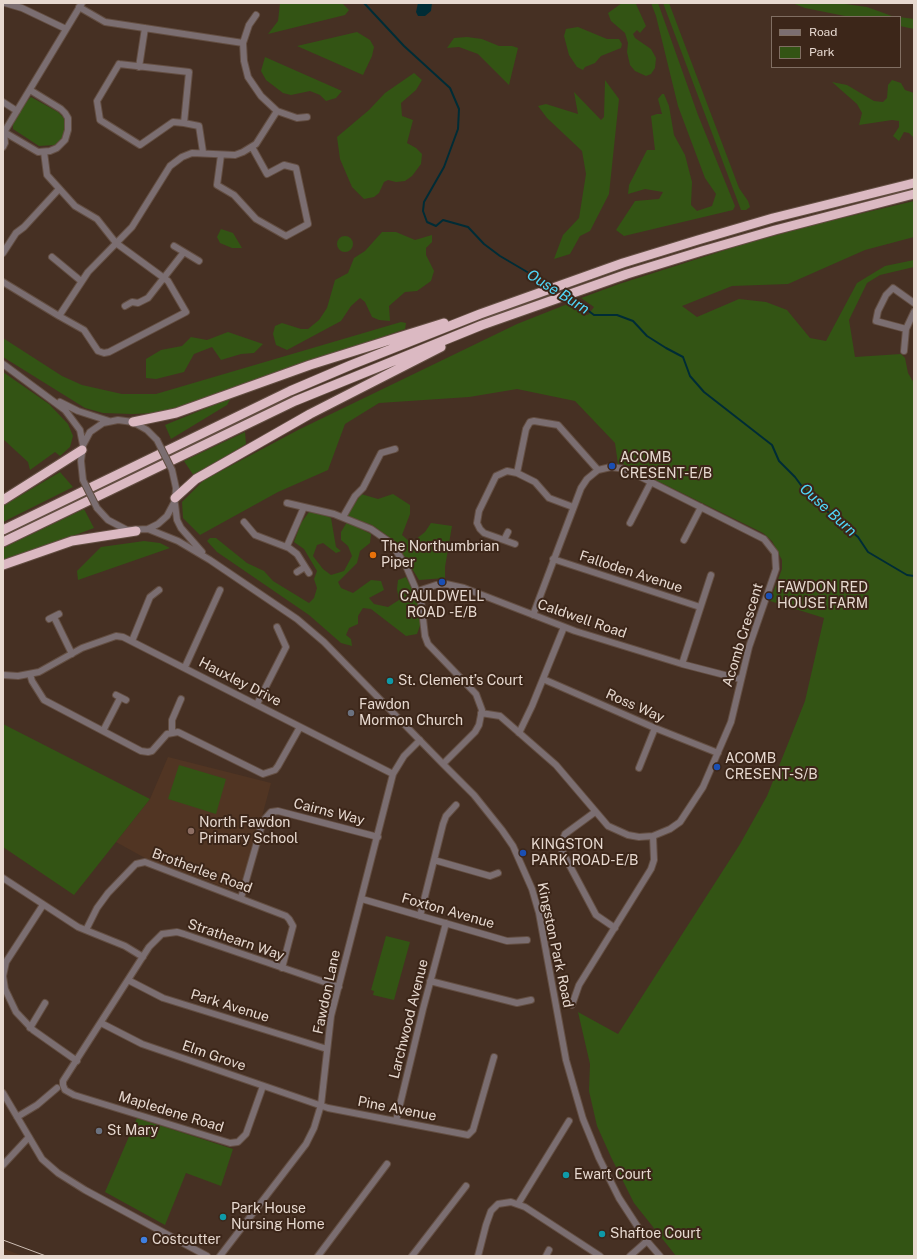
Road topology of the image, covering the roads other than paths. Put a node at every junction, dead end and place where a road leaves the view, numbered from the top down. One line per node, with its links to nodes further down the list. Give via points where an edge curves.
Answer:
1 (5, 3): 3 (street)
2 (81, 5): 5 (street, via 105,22); 6 (street)
3 (23, 6): 6 (street)
4 (256, 15): 7 (street, via 249,25)
5 (145, 28): 7 (street); 8 (street)
6 (66, 30): 9 (street)
7 (243, 43): 11 (street, via 248,77 261,96)
8 (139, 67): 14 (street, via 189,72); 14 (street, via 119,64 97,102 100,120 140,145 173,122)
9 (30, 90): 12 (street); 18 (street, via 62,109 68,118 65,140 57,148)
10 (3, 102): 12 (street)
11 (277, 110): 13 (street, via 298,118); 17 (street)
12 (17, 111): 15 (street)
13 (307, 117)
14 (184, 123): 19 (street, via 199,126)
15 (4, 133): 16 (street); 18 (street, via 38,152)
16 (3, 146)
17 (252, 147): 20 (street, via 235,154); 20 (street, via 267,174 284,165 296,168 308,224 286,236 256,219 234,195 217,185)
18 (44, 152): 22 (street, via 46,175)
19 (203, 152): 20 (street); 24 (street, via 182,157 170,166 132,227)
20 (221, 154)
21 (914, 183): 36 (highway, via 713,236 550,288)
22 (59, 189): 24 (street, via 75,206 97,219); 27 (street, via 16,233)
23 (914, 194): 38 (highway, via 775,230 635,272)
24 (116, 243): 30 (street); 31 (street)
25 (174, 246): 26 (street)
26 (184, 252): 29 (street); 30 (street)
27 (3, 253)
28 (52, 257): 31 (street)
29 (199, 261)
30 (164, 278): 34 (street, via 148,298); 37 (street, via 172,286 186,312 109,352 98,351 84,330)
31 (81, 281): 37 (street)
32 (3, 282): 37 (street)
33 (914, 303): 39 (street, via 893,288 886,295 878,311 876,321)
34 (125, 306)
35 (914, 312): 39 (street)
36 (480, 314): 44 (highway, via 365,346 176,413); 60 (highway, via 290,391)
37 (59, 316)
38 (482, 325): 51 (highway, via 310,414 196,480); 65 (highway, via 295,401)
39 (906, 329): 40 (street)
40 (904, 351)
41 (3, 364): 42 (street)
42 (48, 396): 43 (street, via 78,411); 45 (street, via 73,419 80,430)
43 (109, 420): 44 (street); 45 (street, via 90,432)
44 (134, 422): 51 (street, bridge, via 157,440 172,470 176,488)
45 (82, 448): 50 (highway); 61 (street, bridge, via 83,480 97,508 116,526)
46 (395, 448): 56 (street, via 381,453 363,488 355,496)
47 (598, 470): 48 (street, via 558,426 534,421 530,422 526,429); 49 (street, Acomb Crescent, via 611,467 625,469); 54 (street, via 580,488)
48 (517, 473): 54 (street, via 535,482 549,498); 63 (street, via 507,471 496,476 477,518 480,529)
49 (651, 482): 55 (street, Acomb Crescent); 58 (street)
50 (3, 500)
51 (175, 500): 59 (street, via 163,521); 69 (street, Kingston Park Road, via 175,512 181,528)
52 (287, 503): 53 (street)
53 (304, 507): 56 (street); 67 (street)
54 (573, 507): 68 (street)
55 (701, 507): 64 (street); 90 (street, Acomb Crescent, via 764,539 775,553 776,569 763,601)
56 (343, 517): 77 (street, via 371,529 391,543)
57 (244, 522): 67 (street, via 255,535)
58 (630, 523)
59 (148, 529): 61 (street); 69 (street, Kingston Park Road, via 178,541)
60 (3, 530)
61 (136, 531): 70 (highway, via 72,541)
62 (508, 532): 63 (street)
63 (504, 540): 66 (street)
64 (684, 540)
65 (3, 542)
66 (515, 544)
67 (287, 546): 71 (street, via 297,554)
68 (553, 559): 78 (street, Falloden Avenue); 79 (street)
69 (210, 560): 100 (street, Kingston Park Road, via 297,619 324,642)
70 (3, 565)
71 (305, 567): 72 (street); 73 (street)
72 (297, 572)
73 (309, 573)
74 (711, 575): 78 (street)
75 (159, 590): 83 (street, via 150,597)
76 (220, 590): 86 (street)
77 (418, 591): 79 (street, Caldwell Road, via 436,584 446,584 492,597); 94 (street, via 428,644 476,694)
78 (700, 607): 85 (street)
79 (533, 615): 82 (street, Caldwell Road)
80 (54, 617): 84 (street)
81 (276, 627): 93 (street, via 286,647)
82 (564, 627): 85 (street, Caldwell Road); 89 (street)
83 (132, 641): 84 (street, Hauxley Drive, via 116,636); 86 (street, Hauxley Drive)
84 (72, 654): 87 (street, Hauxley Drive, via 39,672)
85 (682, 664): 90 (street, Caldwell Road)
86 (184, 667): 93 (street, Hauxley Drive)
87 (30, 674): 88 (street, Hauxley Drive); 97 (street, via 44,700)
88 (3, 675)
89 (543, 679): 96 (street, Ross Way); 99 (street)
90 (740, 679): 101 (street, Acomb Crescent, via 731,722)
91 (121, 698): 97 (street)
92 (181, 699): 98 (street, via 172,720)
93 (257, 704): 95 (street, Hauxley Drive)
94 (481, 713): 99 (street, Acomb Crescent, via 500,716); 102 (street, via 475,732)
95 (300, 726): 98 (street, via 275,770 263,774 178,732); 104 (street, Hauxley Drive)
96 (655, 728): 101 (street, Ross Way); 103 (street)
97 (103, 731): 98 (street, via 141,751 148,752)
98 (172, 732)
99 (519, 733): 106 (street, Acomb Crescent, via 556,765)
100 (420, 740): 102 (street, Kingston Park Road); 104 (street, Fawdon Lane, via 404,756)
101 (718, 753): 107 (street, Acomb Crescent, via 703,787 680,822)
102 (444, 764): 145 (street, Kingston Park Road, via 474,795 502,830 525,869 539,913 574,1094 607,1176)
103 (638, 768)
104 (393, 774): 108 (street, Fawdon Lane)
105 (456, 805): 109 (street, via 446,816)
106 (595, 812): 107 (street, Acomb Crescent, via 608,826 617,831 639,837); 117 (street, via 565,834 560,844 596,915)
107 (653, 836): 117 (street, via 654,860)
108 (378, 837): 112 (street, Cairns Way, via 278,811 270,812 263,821); 113 (street, Fawdon Lane)
109 (434, 860): 110 (street, via 490,876); 115 (street)
110 (498, 873)
111 (3, 878): 114 (street)
112 (241, 898): 118 (street, Brotherlee Road, via 149,863 140,862 102,900); 121 (street, Brotherlee Road, via 281,913 292,922)
113 (362, 899): 115 (street, Foxton Avenue); 124 (street, Fawdon Lane)
114 (43, 905): 118 (street); 129 (street, via 9,956 3,976 7,996 16,1012)
115 (420, 916): 116 (street, Foxton Avenue)
116 (446, 923): 119 (street, Foxton Avenue, via 507,941); 123 (street, Larchwood Avenue)
117 (615, 928): 127 (street, via 579,985)
118 (86, 930): 120 (street, via 125,946)
119 (527, 940)
120 (143, 957): 121 (street, Strathearn Way, via 157,937 177,932); 122 (street, Strathearn Way)
121 (282, 968): 124 (street, Strathearn Way)
122 (128, 980): 128 (street, Strathearn Way); 130 (street, Park Avenue, via 163,998)
123 (430, 981): 125 (street, via 517,1003); 139 (street, Larchwood Avenue)
124 (339, 987): 130 (street, Fawdon Lane, via 331,1016)
125 (531, 1000)
126 (45, 1003): 129 (street)
127 (572, 1005)
128 (101, 1023): 132 (street, Strathearn Way); 133 (street, Elm Grove, via 142,1044)
129 (30, 1028): 132 (street)
130 (327, 1049): 136 (street, Fawdon Lane)
131 (494, 1057): 139 (street, Pine Avenue, via 473,1130 468,1135)
132 (76, 1061): 134 (street, Strathearn Way)
133 (263, 1086): 134 (street, Mapledene Road, via 246,1134 238,1142 230,1143 74,1095); 136 (street, Elm Grove)
134 (60, 1087): 137 (street, Strathearn Way)
135 (3, 1093): 137 (street)
136 (321, 1105): 139 (street, Pine Avenue); 148 (street, Fawdon Lane, via 306,1144)
137 (17, 1117): 140 (street)
138 (570, 1120): 144 (street)
139 (396, 1121)
140 (29, 1137): 142 (street); 147 (street, via 42,1159 58,1174)
141 (387, 1164): 149 (street)
142 (3, 1165)
143 (466, 1186): 150 (street)
144 (518, 1204): 151 (street, via 504,1202 491,1211); 153 (street)
145 (647, 1240): 154 (street); 155 (street, Kingston Park Road)
146 (549, 1250): 152 (street)
147 (207, 1256)
148 (220, 1256)
149 (318, 1256)
150 (412, 1256)
151 (478, 1256)
152 (546, 1256)
153 (600, 1256)
154 (630, 1256)
155 (660, 1256)

